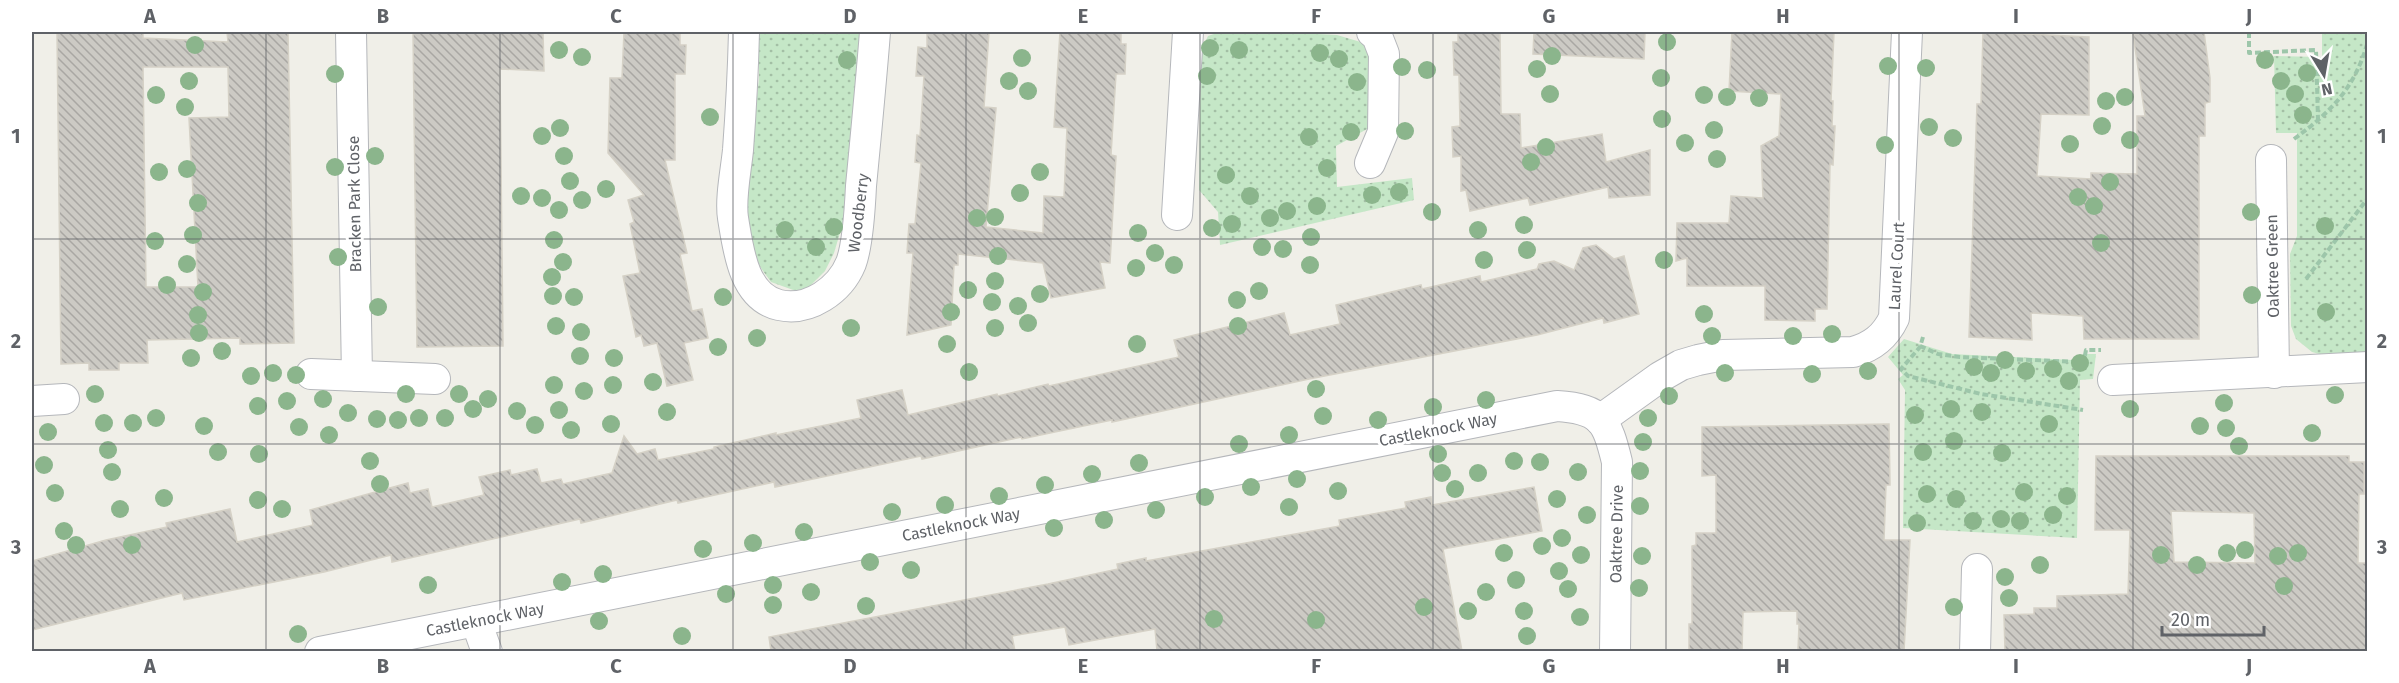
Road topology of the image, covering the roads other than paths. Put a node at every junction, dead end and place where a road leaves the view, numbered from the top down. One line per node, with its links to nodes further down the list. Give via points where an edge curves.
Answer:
1 (351, 32): 13 (street, Bracken Park Close)
2 (744, 32): 3 (street, Woodberry, via 732,215 745,273 763,300 791,308 829,293 852,261)
3 (875, 32)
4 (1188, 32): 9 (street)
5 (1372, 32): 8 (street, via 1384,54 1383,132)
6 (1907, 32): 18 (street, Laurel Court, via 1894,318 1884,335 1853,352 1723,354 1698,360 1660,377)
7 (2271, 160): 11 (street, Oaktree Green)
8 (1370, 163)
9 (1177, 215)
10 (2367, 367): 11 (street)
11 (2274, 373): 15 (street)
12 (311, 374): 13 (street)
13 (357, 376): 14 (street)
14 (435, 379)
15 (2114, 380)
16 (64, 399): 17 (street)
17 (32, 401)
18 (1600, 420): 20 (street, Castleknock Way, via 1591,411 1557,406); 23 (street, Oaktree Drive, via 1612,440 1617,462)
19 (1977, 569): 24 (street)
20 (476, 621): 21 (street, Castleknock Way); 22 (street)
21 (320, 651)
22 (487, 651)
23 (1615, 651)
24 (1975, 651)

